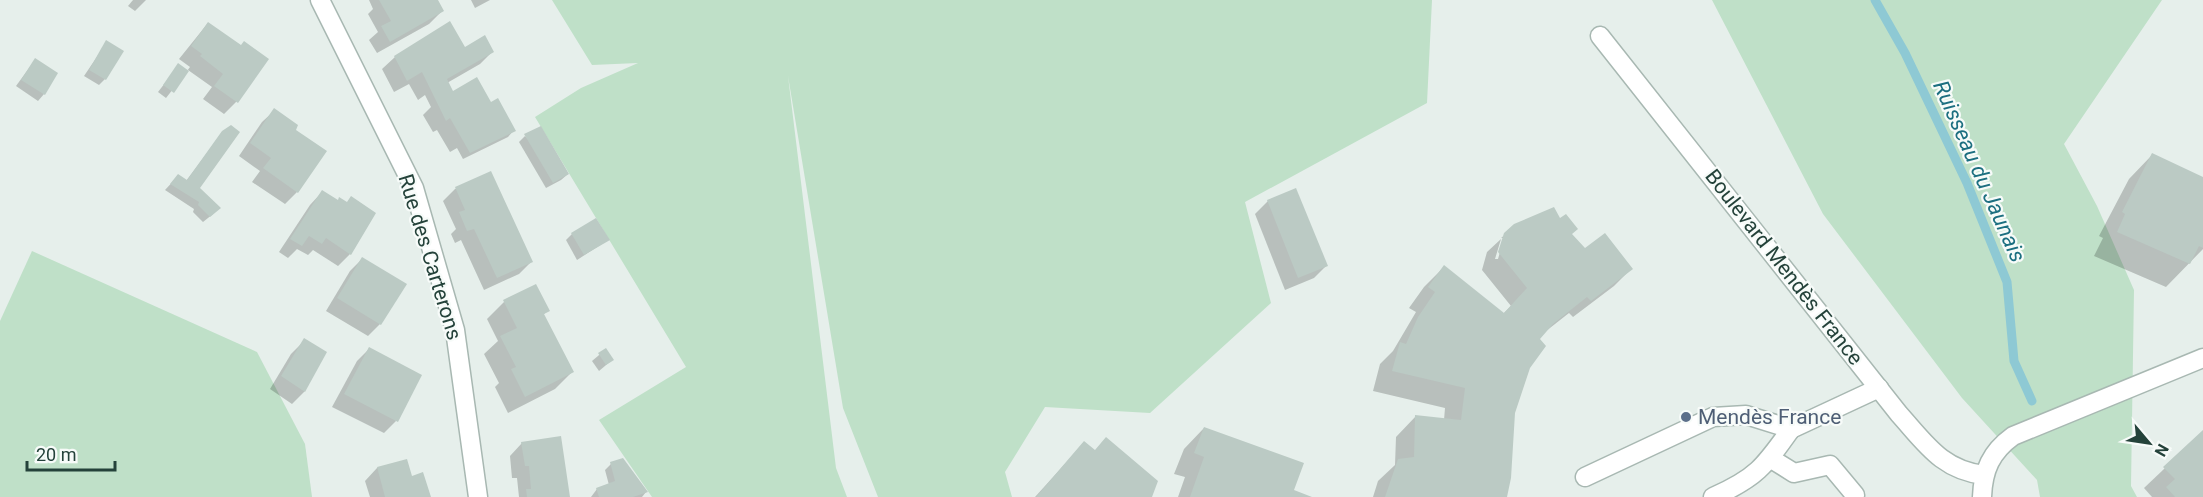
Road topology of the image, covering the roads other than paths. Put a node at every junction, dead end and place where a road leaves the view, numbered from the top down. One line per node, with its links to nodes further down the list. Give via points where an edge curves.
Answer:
1 (320, 0): 10 (street, Rue des Carterons, via 414,188 455,330)
2 (1600, 36): 4 (street, Boulevard Mendès France)
3 (2203, 358): 7 (street, via 2013,436 1994,453)
4 (1880, 388): 5 (street); 7 (street, Boulevard Mendès France, via 1939,458 1954,468)
5 (1791, 429): 6 (street); 8 (street, via 1746,415 1713,417)
6 (1770, 458): 9 (street, via 1794,473 1830,465); 11 (street, via 1744,483)
7 (1984, 475): 12 (street)
8 (1585, 477)
9 (1855, 495)
10 (478, 497)
11 (1713, 497)
12 (1982, 497)

